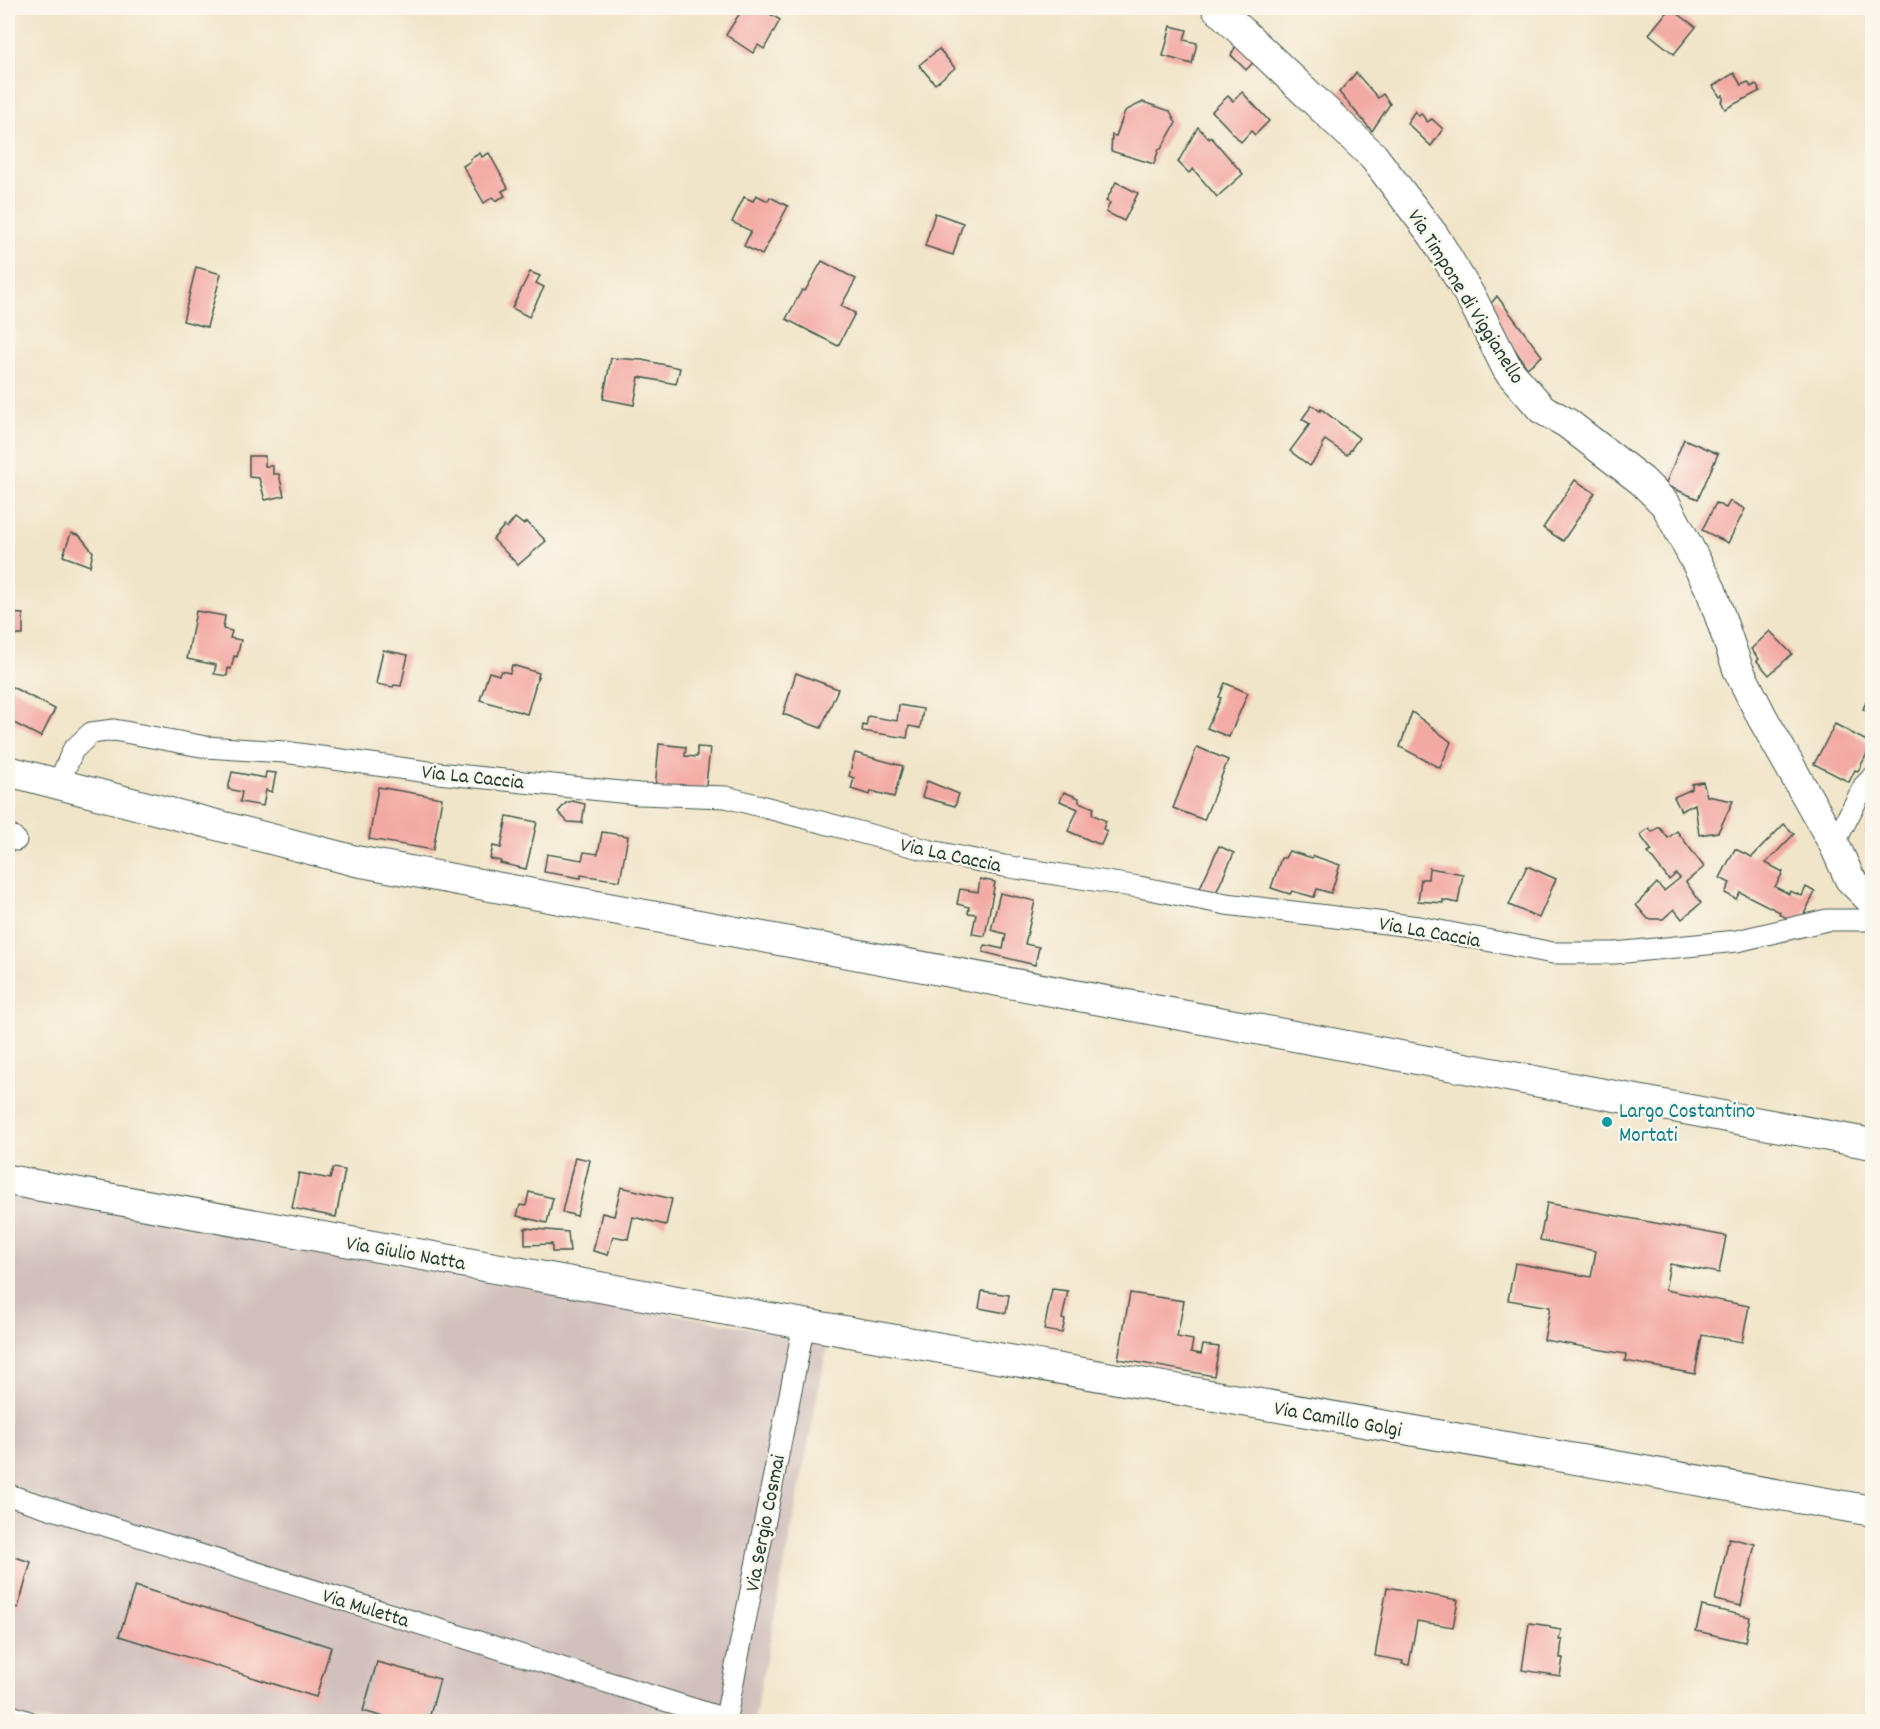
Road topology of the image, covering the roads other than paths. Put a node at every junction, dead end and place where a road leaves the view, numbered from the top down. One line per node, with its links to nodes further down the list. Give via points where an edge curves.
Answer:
1 (1217, 8): 5 (street, Via Timpone di Viggianello, via 1373,156 1434,236 1508,370 1542,409 1567,423 1642,481 1666,505 1711,590 1738,669)
2 (8, 771): 4 (street)
3 (1872, 778): 5 (street)
4 (58, 785): 7 (street, Via La Caccia, via 73,750 91,733 114,730 206,747 284,752 428,772 639,794 726,797 931,851 1004,866 1226,904 1419,927 1553,953 1615,953 1737,941 1827,920); 8 (street, via 356,861)
5 (1834, 844): 6 (street, Via Timpone di Viggianello, via 1850,879)
6 (1872, 901)
7 (1872, 920)
8 (1872, 1144)
9 (8, 1180): 10 (street, Via Giulio Natta)
10 (804, 1324): 12 (street, Via Camillo Golgi); 14 (street, Via Sergio Cosmai)
11 (8, 1495): 14 (street, Via Muletta)
12 (1872, 1512)
13 (8, 1715): 15 (street)
14 (725, 1720)
15 (29, 1722)

